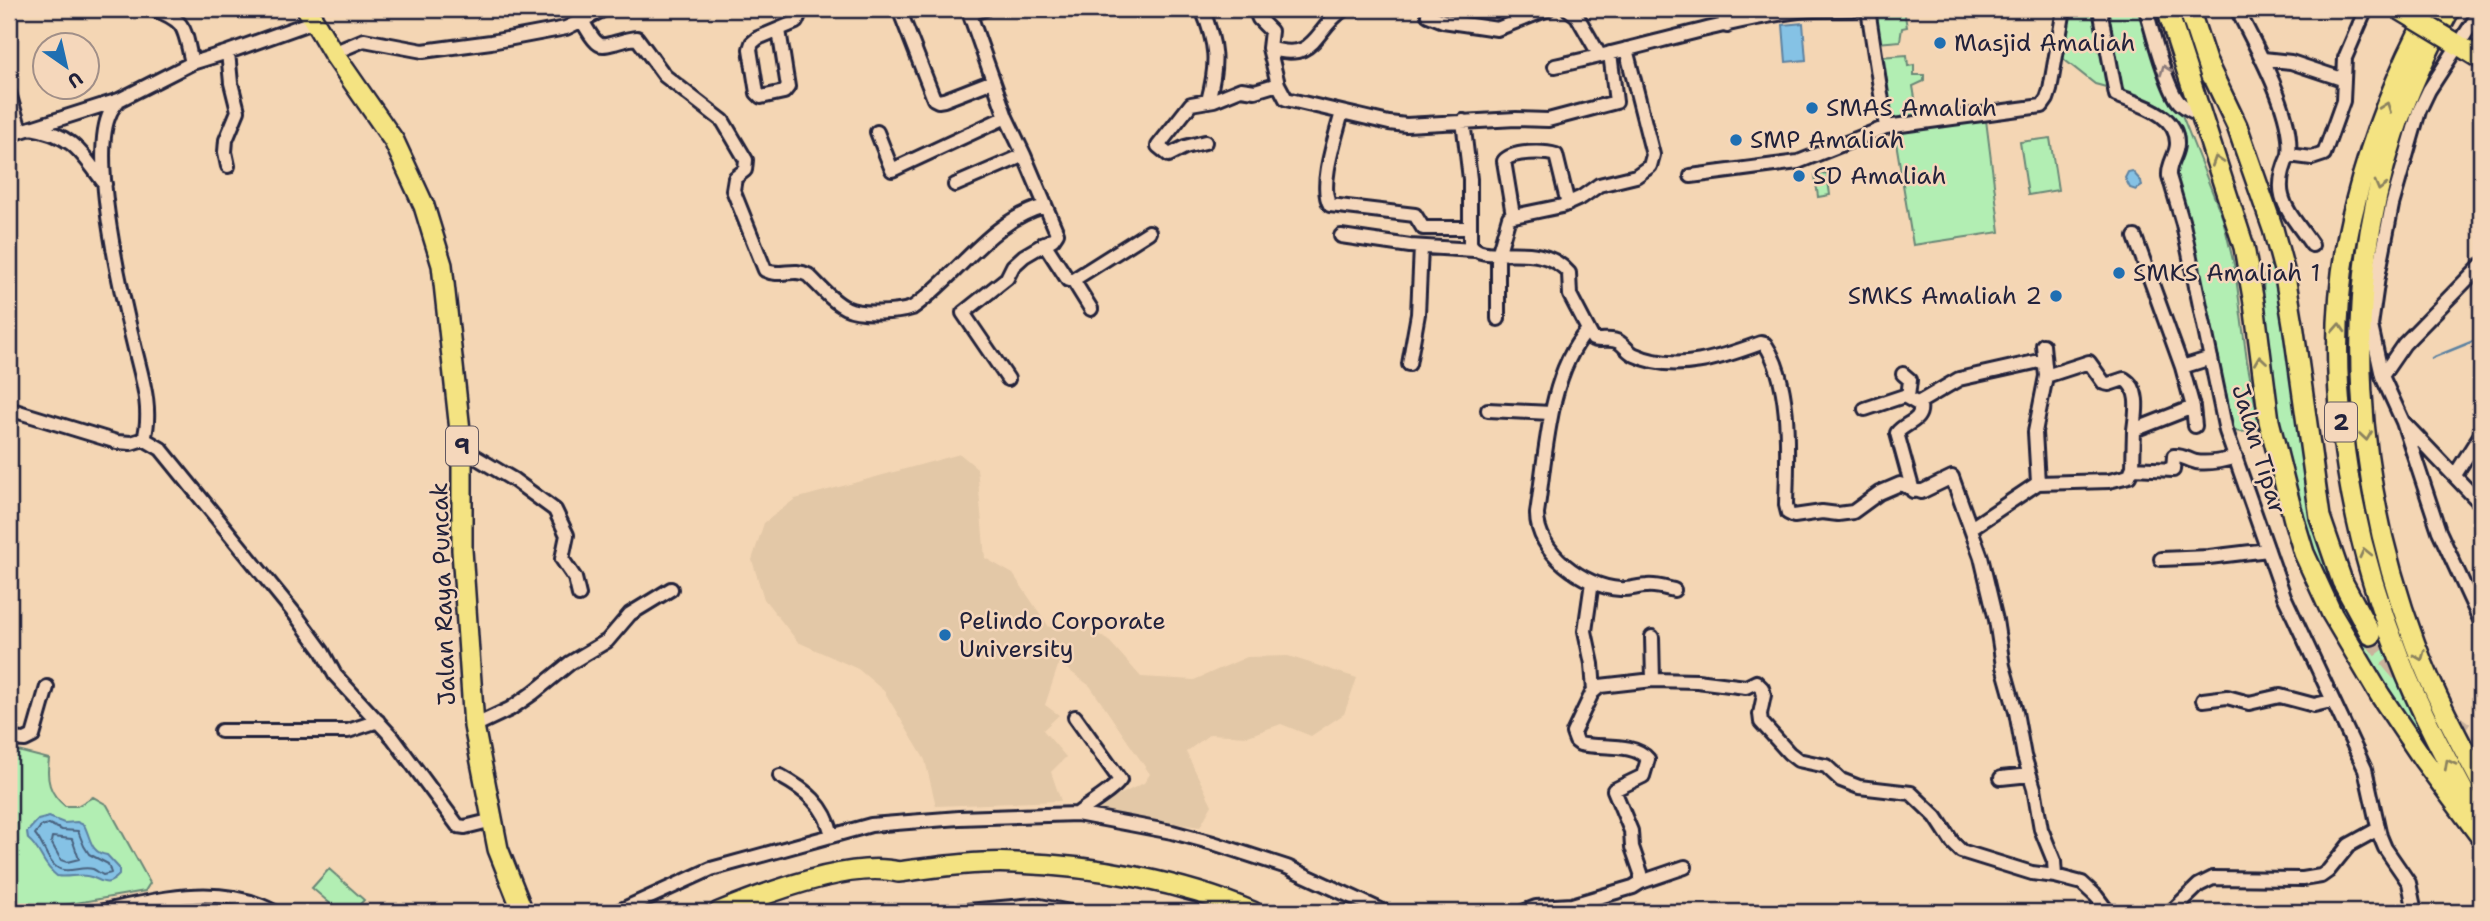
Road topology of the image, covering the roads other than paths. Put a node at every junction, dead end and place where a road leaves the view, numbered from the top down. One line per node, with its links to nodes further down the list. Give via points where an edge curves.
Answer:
1 (153, 9): 40 (street, via 181,24)
2 (605, 9): 29 (street)
3 (798, 9): 31 (street, via 798,20)
4 (899, 9): 44 (street, via 934,99 944,100)
5 (985, 9): 24 (street)
6 (1202, 9): 49 (street, via 1215,49 1215,76)
7 (1255, 9): 33 (street, via 1270,30)
8 (1548, 9): 28 (street, via 1497,29)
9 (1568, 9): 37 (street)
10 (1722, 9): 30 (street)
11 (1856, 9): 26 (street)
12 (1868, 9): 55 (street)
13 (2064, 9): 55 (street, via 2044,104)
14 (2100, 9): 86 (street, Jalan Tipar, via 2116,96 2162,117 2176,137 2169,176)
15 (2146, 9): 52 (street, one-way to 15, via 2176,98)
16 (2167, 9): 52 (highway)
17 (2189, 9): 41 (highway, 2)
18 (2237, 9): 38 (street)
19 (2366, 9): 43 (street, via 2349,44)
20 (2399, 9): 32 (highway, bridge)
21 (2431, 9): 138 (highway, 2, one-way to 21, via 2418,700 2385,620 2354,506 2340,412 2342,275 2355,202 2397,76)
22 (2450, 9): 135 (highway, 2, one-way to 135, via 2394,135 2374,210 2364,280 2361,359 2372,480 2397,590 2427,673)
23 (2481, 10): 32 (street)
24 (969, 11): 44 (street)
25 (1338, 11): 33 (street, via 1302,49 1286,53)
26 (1761, 13): 30 (street)
27 (311, 15): 35 (street); 36 (highway, Jalan Raya Puncak / 9)
28 (1428, 15)
29 (582, 21): 36 (street, via 561,29 430,51 364,40); 66 (street, via 599,45 637,38 665,76 723,121 746,160 733,190 765,270 776,274 801,271 844,307 873,312 912,308 1005,226 1029,210)
30 (1727, 26): 34 (street)
31 (779, 30): 31 (street, via 750,46 761,97 785,92 788,87)
32 (2455, 43): 39 (highway); 92 (street, via 2419,111 2392,205 2372,316)
33 (1269, 48): 45 (street)
34 (1626, 49): 37 (street); 47 (street)
35 (228, 52): 40 (street); 61 (street, via 238,111 226,140)
36 (333, 53): 105 (highway, Jalan Raya Puncak / 9, via 394,141 436,240)
37 (1605, 55): 42 (street); 54 (street, via 1616,103 1548,120)
38 (2263, 59): 43 (street, via 2291,62); 60 (street, via 2290,133)
39 (2481, 59)
40 (192, 63): 48 (street)
41 (2207, 64): 68 (highway, 2, via 2258,222 2249,233); 77 (highway, 2, via 2237,126)
42 (1555, 66)
43 (2342, 79): 60 (street, via 2343,101 2324,154 2312,158)
44 (993, 81): 53 (street)
45 (1278, 84): 49 (street, via 1255,91 1241,89); 51 (street, via 1286,99)
46 (9, 93): 56 (street)
47 (1638, 99): 50 (street); 65 (street, via 1653,155 1650,166 1636,176 1597,186)
48 (119, 100): 56 (street); 63 (street, via 107,124)
49 (1208, 101): 58 (street, via 1188,106 1158,146 1169,155)
50 (1623, 101)
51 (1342, 112): 54 (street, via 1406,125); 69 (street, via 1328,168 1330,205 1415,215 1423,228)
52 (2203, 116): 68 (highway, one-way to 52)
53 (1006, 117): 57 (street, via 892,170); 59 (street)
54 (1463, 121): 69 (street)
55 (1886, 127): 62 (street, via 1798,162)
56 (19, 131): 63 (street, via 51,132 65,139 79,149)
57 (877, 132)
58 (1205, 142)
59 (1024, 155): 64 (street); 66 (street)
60 (2289, 155): 74 (street, via 2280,191)
61 (228, 166)
62 (1691, 176)
63 (105, 184): 104 (street, via 121,289 146,398)
64 (955, 185)
65 (1568, 204): 67 (street); 67 (street, via 1556,155 1511,155 1504,161)
66 (1045, 206): 73 (street, via 1057,235)
67 (1513, 215): 78 (street)
68 (2238, 226): 79 (highway)
69 (1470, 228): 76 (street)
70 (1149, 232): 81 (street)
71 (1341, 236): 75 (street)
72 (2135, 237): 89 (street)
73 (1044, 243): 81 (street); 93 (street, via 963,313)
74 (2312, 245)
75 (1421, 247): 76 (street); 88 (street, via 1418,314)
76 (1474, 250): 78 (street)
77 (2280, 252): 79 (highway, via 2269,246 2257,248); 120 (highway, 2, via 2320,517 2342,581)
78 (1498, 255): 83 (street); 84 (street, via 1543,255 1563,267 1569,273 1570,295)
79 (2247, 262): 141 (highway, one-way to 79, via 2379,695 2332,614 2304,553 2269,421)
80 (2481, 265): 92 (street, via 2404,344)
81 (1073, 281): 82 (street)
82 (1091, 309)
83 (1498, 319)
84 (1587, 331): 99 (street, via 1571,353); 110 (street, via 1595,340 1617,341 1636,356 1681,363 1716,359 1765,344 1777,371 1787,419 1786,505 1794,516 1853,512 1900,484)
85 (2043, 345): 87 (street)
86 (2211, 358): 89 (street); 106 (street, Jalan Tipar)
87 (2044, 360): 91 (street); 94 (street, via 1959,379)
88 (1409, 364)
89 (2182, 367): 95 (street)
90 (1903, 374): 94 (street, via 1910,380)
91 (2046, 376): 102 (street, via 2089,362 2104,383 2127,380 2137,406); 109 (street, via 2035,432)
92 (2382, 376): 100 (street)
93 (1008, 379)
94 (1913, 400): 97 (street, via 1894,398); 110 (street, via 1921,410 1897,433)
95 (2193, 407): 101 (street); 102 (street)
96 (9, 409): 104 (street, via 117,442)
97 (1865, 409)
98 (1488, 410): 99 (street)
99 (1551, 413): 115 (street, via 1537,524 1560,561)
100 (2403, 422): 108 (street); 119 (street, via 2440,531)
101 (2194, 426)
102 (2134, 430): 107 (street)
103 (2481, 434): 108 (street)
104 (144, 439): 128 (street, via 161,449 179,470 298,618 330,668)
105 (462, 449): 118 (street, via 555,510 567,535 562,559 575,578); 129 (highway, Jalan Raya Puncak / 9, via 462,550)
106 (2236, 457): 107 (street, via 2199,462 2180,455 2174,456 2173,470); 113 (street, Jalan Tipar)
107 (2133, 468): 109 (street, via 2129,476 2116,480)
108 (2455, 475): 111 (street)
109 (2038, 483): 112 (street)
110 (1913, 491): 112 (street, via 1929,490 1952,476)
111 (2481, 504)
112 (1970, 528): 132 (street, via 1981,557)
113 (2267, 550): 114 (street); 126 (street, Jalan Tipar)
114 (2161, 559)
115 (1592, 582): 117 (street, via 1621,589 1649,585); 124 (street, via 1585,631)
116 (671, 589): 129 (street, via 635,610 607,641 510,709)
117 (1674, 590)
118 (579, 595)
119 (2481, 622)
120 (2371, 635)
121 (1652, 637): 122 (street)
122 (1653, 680): 124 (street, via 1605,684); 144 (street, via 1746,687 1756,682 1764,695 1761,722 1794,758 1826,766 1846,783 1859,787 1908,792 1936,817 1961,851)
123 (47, 687): 131 (street, via 33,736)
124 (1594, 691): 145 (street, via 1573,733 1576,741 1628,749 1648,759 1643,776 1614,790 1631,831)
125 (2203, 700): 126 (street, via 2227,697 2249,703 2280,696 2314,705)
126 (2332, 701): 139 (street, Jalan Tipar, via 2365,769)
127 (1075, 717): 136 (street, via 1120,780)
128 (378, 721): 130 (street, via 348,731); 137 (street, via 458,826)
129 (474, 726): 137 (highway, Jalan Raya Puncak / 9)
130 (221, 731)
131 (9, 740)
132 (2030, 775): 134 (street); 144 (street)
133 (780, 776): 140 (street, via 812,797 825,814)
134 (2001, 778)
135 (2481, 782)
136 (1077, 814): 140 (street, via 884,824); 156 (street, via 1213,843 1287,867)
137 (493, 820): 149 (highway, Jalan Raya Puncak / 9, via 498,849)
138 (2481, 824)
139 (2378, 830): 159 (street, via 2349,845 2321,876 2213,878); 160 (street, Jalan Tipar, via 2409,883)
140 (832, 835): 150 (street, via 711,869)
141 (2481, 837)
142 (1685, 867): 145 (street)
143 (898, 872): 151 (highway, via 873,868 835,875); 152 (highway); 155 (highway, via 995,863 1097,871 1170,886)
144 (2055, 876): 158 (street, via 2082,883)
145 (1641, 883): 157 (street, via 1572,905)
146 (1036, 909): 153 (street); 154 (street)
147 (99, 912): 148 (street, via 212,895 246,900)
148 (274, 912)
149 (523, 912)
150 (617, 912)
151 (719, 912)
152 (748, 912)
153 (956, 912)
154 (1070, 912)
155 (1253, 912)
156 (1385, 912)
157 (1523, 912)
158 (2108, 912)
159 (2171, 912)
160 (2415, 912)

